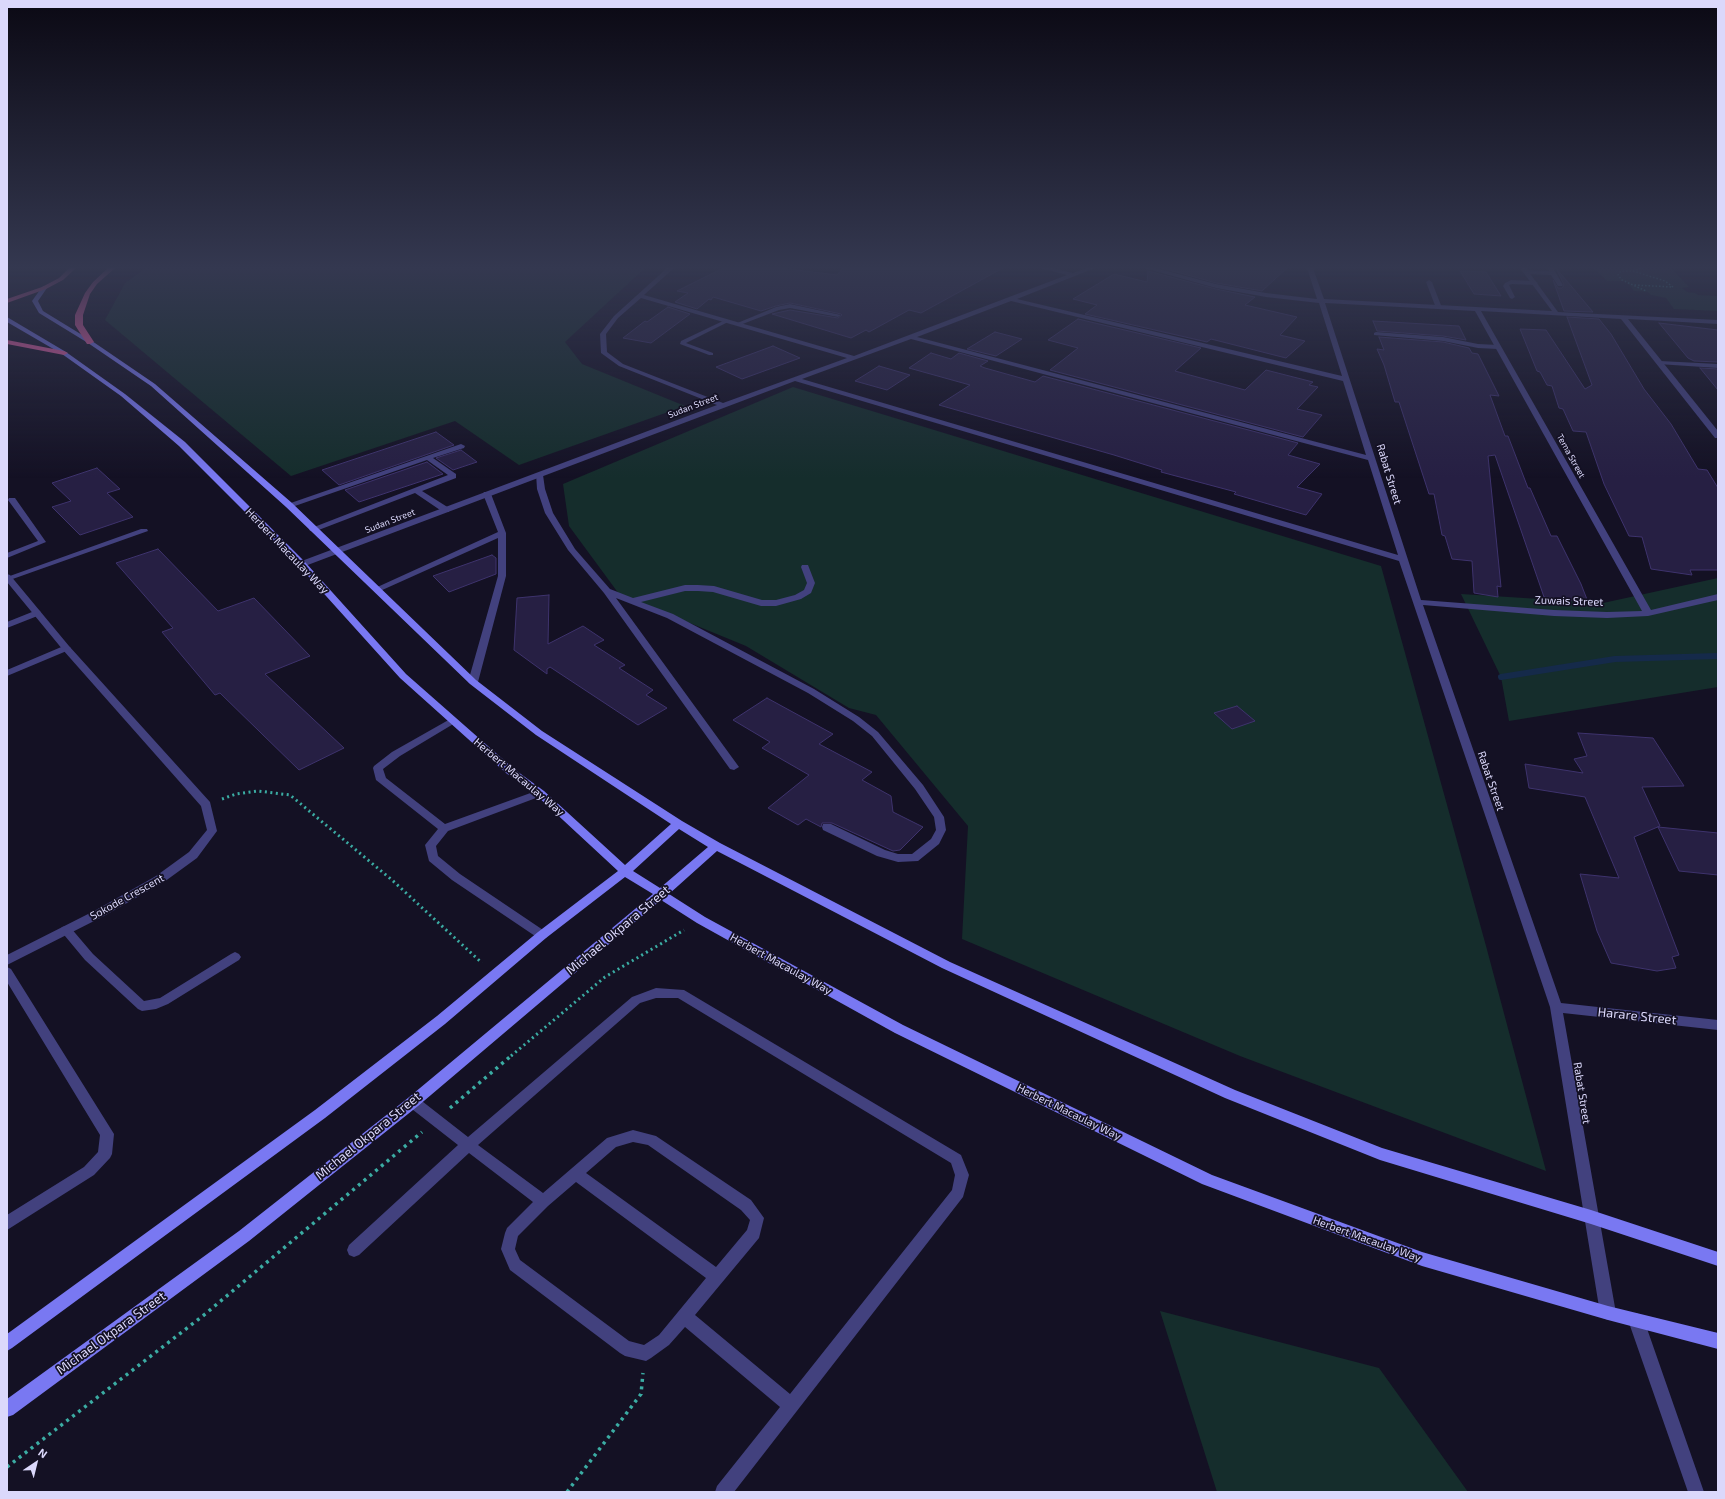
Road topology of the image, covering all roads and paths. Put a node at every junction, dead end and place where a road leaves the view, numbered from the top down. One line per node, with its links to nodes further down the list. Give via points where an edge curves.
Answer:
1 (39, 338): 17 (main road, Herbert Macaulay Way)
2 (83, 338): 15 (main road)
3 (87, 338): 15 (highway)
4 (603, 338): 24 (street, via 604,353 621,365)
5 (691, 338): 18 (street, via 683,342 684,344)
6 (786, 338): 19 (street)
7 (909, 338): 19 (street, Sudan Street)
8 (916, 338): 28 (street)
9 (1173, 338): 23 (street)
10 (1332, 338): 23 (street, Rabat Street)
11 (1429, 338): 16 (street)
12 (1493, 338): 16 (street, Tema Street)
13 (1640, 338): 20 (street)
14 (7, 342): 17 (highway)
15 (90, 342): 33 (main road, via 153,385)
16 (1498, 347): 50 (street, Tema Street)
17 (64, 353): 41 (main road, Herbert Macaulay Way, via 123,395 182,444)
18 (711, 354)
19 (855, 358): 22 (street, Sudan Street)
20 (1660, 363): 21 (street); 25 (street)
21 (1718, 366)
22 (795, 379): 24 (street, Sudan Street); 40 (street)
23 (1345, 379): 28 (street, Rabat Street)
24 (723, 404): 29 (street, Sudan Street)
25 (1718, 436)
26 (461, 446): 27 (street)
27 (428, 457): 30 (street, via 453,476); 33 (street)
28 (1372, 459): 40 (street, Rabat Street)
29 (539, 475): 31 (street, Sudan Street); 45 (street, via 549,513 572,550)
30 (417, 491): 34 (street); 35 (street)
31 (487, 494): 34 (street, Sudan Street); 37 (street)
32 (12, 500): 39 (street, via 42,542)
33 (289, 505): 35 (main road)
34 (446, 510): 38 (street, Sudan Street)
35 (313, 529): 38 (main road)
36 (144, 531): 43 (street)
37 (502, 533): 44 (street); 54 (street, via 502,576)
38 (337, 551): 41 (street, Sudan Street); 44 (main road)
39 (7, 556)
40 (1403, 559): 48 (street, Rabat Street)
41 (302, 564): 55 (main road, Herbert Macaulay Way, via 403,676)
42 (805, 567): 47 (street, via 811,583 808,590 798,597 776,603 762,603 714,589 698,588 685,588)
43 (8, 578): 49 (street)
44 (376, 589): 54 (main road)
45 (608, 591): 47 (street); 56 (street)
46 (1718, 597): 50 (street, Zuwais Street)
47 (633, 601): 60 (street, via 677,619 811,691 875,734 919,787 939,817 941,830 935,841 914,858 898,858 881,854)
48 (1417, 602): 50 (street, Zuwais Street, via 1554,613); 72 (street, Rabat Street)
49 (37, 613): 51 (street); 52 (street)
50 (1648, 613)
51 (7, 625)
52 (66, 648): 53 (street); 58 (street)
53 (7, 673)
54 (473, 682): 59 (main road, via 539,733)
55 (452, 721): 57 (main road, Herbert Macaulay Way); 61 (street, via 396,754 378,768 381,780)
56 (734, 767)
57 (540, 793): 61 (street); 63 (main road, Herbert Macaulay Way)
58 (206, 804): 66 (street, Sokode Crescent, via 212,831 193,855 160,879); 71 (path, via 236,794 258,791 290,795 392,880)
59 (678, 824): 62 (main road); 63 (main road)
60 (827, 827)
61 (444, 828): 67 (street, via 430,846 433,858 456,877)
62 (716, 846): 64 (main road, Michael Okpara Street); 79 (main road, via 946,965 1230,1094 1380,1154)
63 (625, 871): 64 (main road, Herbert Macaulay Way); 67 (main road)
64 (662, 894): 65 (main road, Herbert Macaulay Way); 74 (main road, Michael Okpara Street)
65 (701, 920): 75 (path, via 605,977); 84 (main road, Herbert Macaulay Way, via 899,1029 1207,1180 1422,1259)
66 (66, 930): 68 (street, via 89,957 142,1006 164,1001); 69 (street, Sokode Crescent)
67 (542, 935): 71 (main road)
68 (235, 958)
69 (7, 960)
70 (7, 972): 80 (street, via 107,1134 105,1154 89,1171)
71 (495, 974): 88 (main road, via 441,1020 320,1114)
72 (1556, 1007): 73 (street, Harare Street); 79 (street, Rabat Street)
73 (1718, 1025)
74 (412, 1102): 75 (street); 91 (main road, Michael Okpara Street, via 244,1236)
75 (436, 1120): 76 (street); 92 (path, via 204,1315)
76 (468, 1145): 78 (street); 81 (street); 90 (street, via 636,1000 656,993 680,993 956,1159 962,1175 958,1193)
77 (575, 1173): 78 (street); 83 (street); 83 (street, via 612,1142 633,1136 651,1140 746,1205 757,1218 754,1234)
78 (543, 1201): 89 (street, via 512,1233 508,1249 516,1265 625,1348)
79 (1591, 1217): 82 (main road); 84 (street, Rabat Street)
80 (7, 1223)
81 (354, 1250)
82 (1718, 1259)
83 (717, 1277): 85 (street)
84 (1608, 1313): 86 (main road, Herbert Macaulay Way)
85 (684, 1316): 89 (street, via 664,1340); 90 (street)
86 (1636, 1320): 87 (main road, Herbert Macaulay Way); 95 (street)
87 (1718, 1341)
88 (7, 1343)
89 (646, 1353): 93 (path, via 641,1394)
90 (790, 1405): 94 (street)
91 (7, 1409)
92 (7, 1467)
93 (567, 1492)
94 (723, 1492)
95 (1696, 1492)

